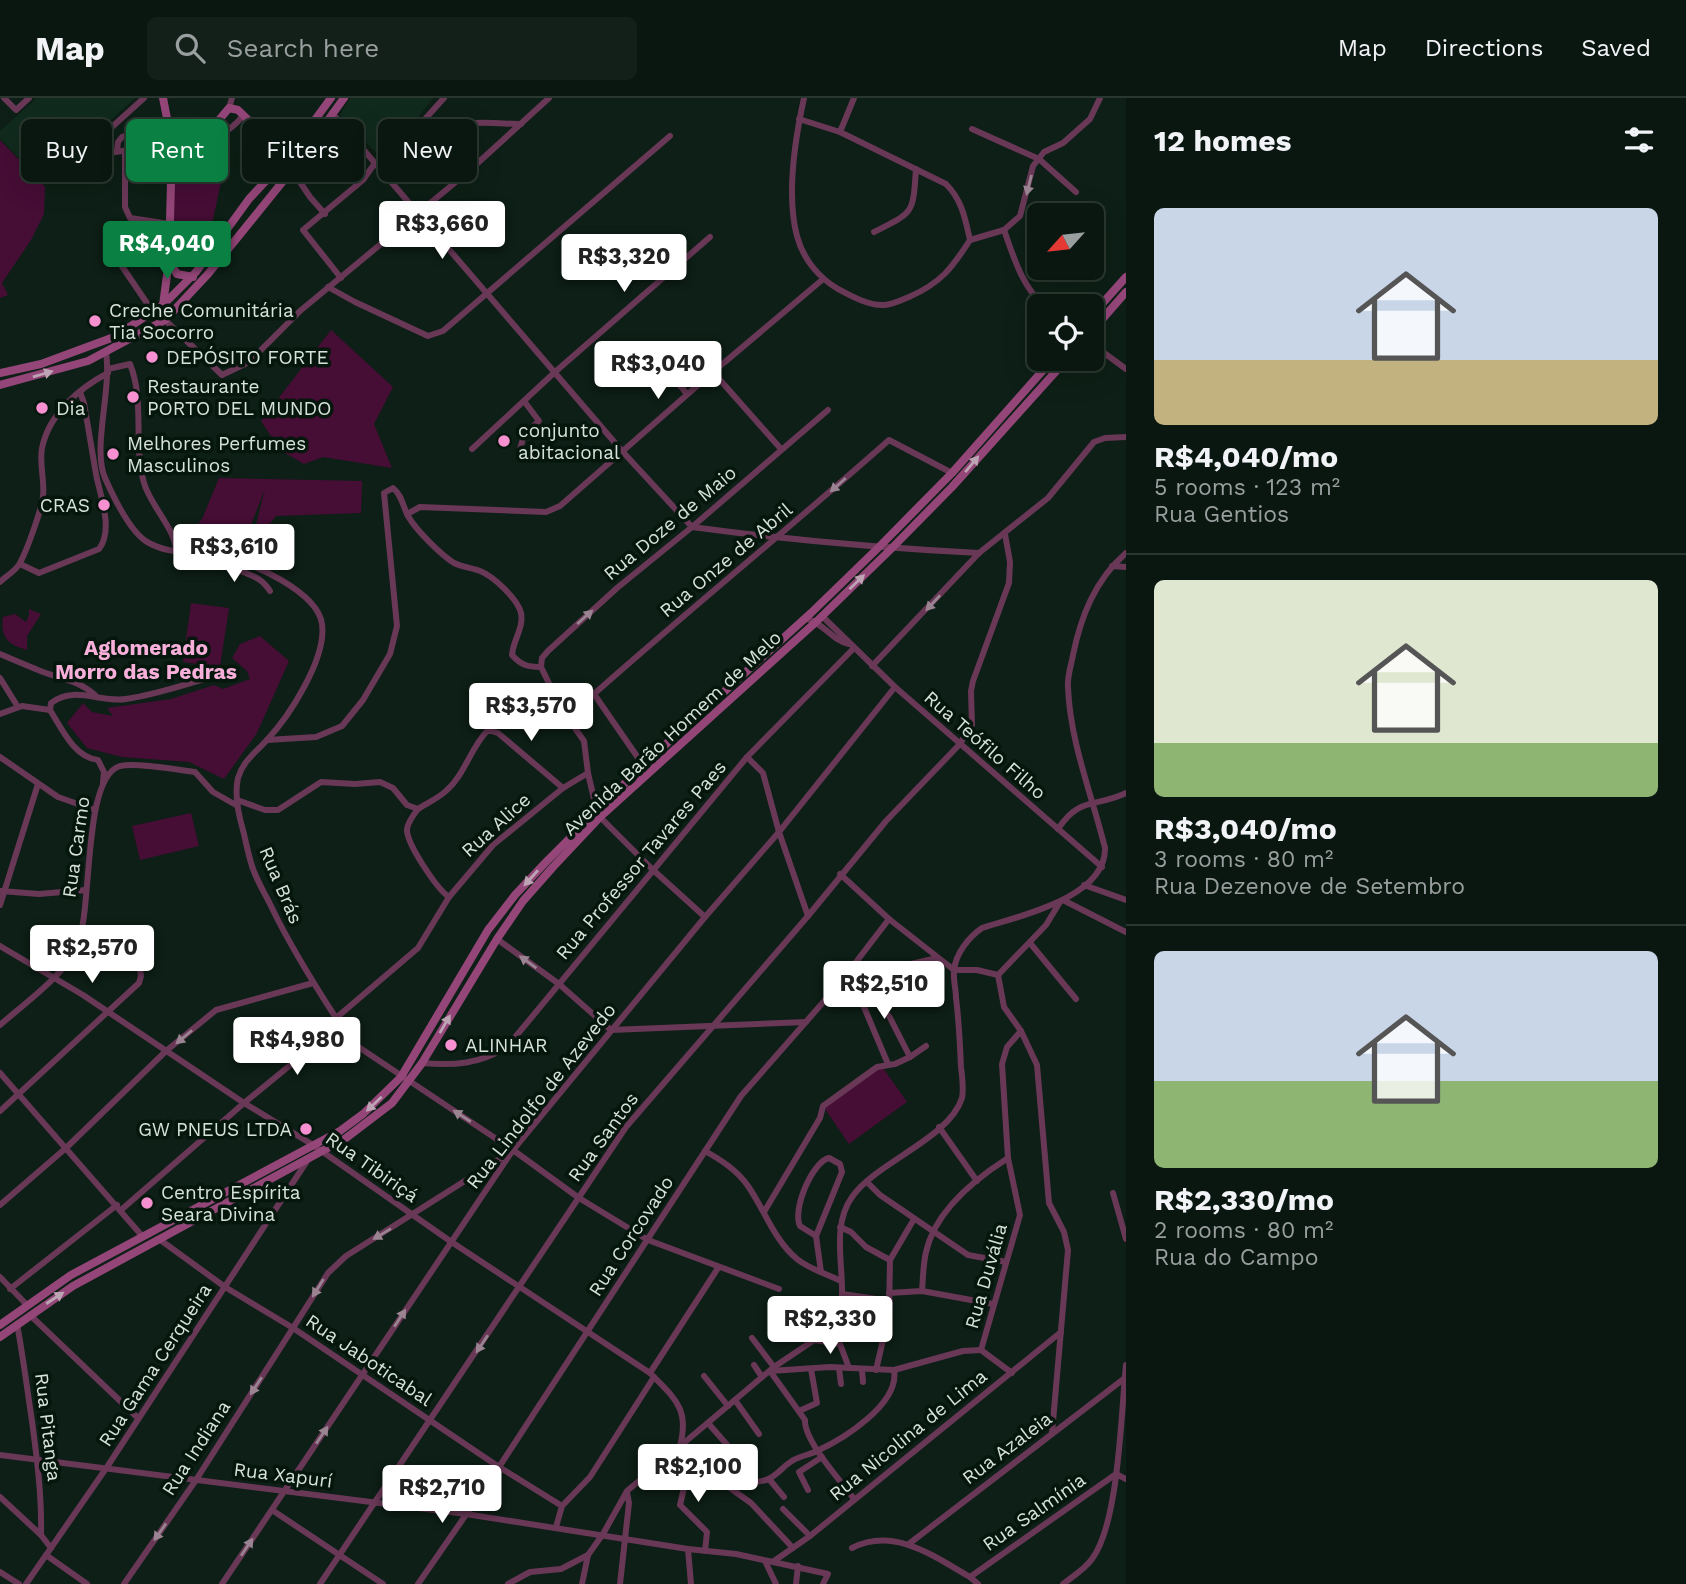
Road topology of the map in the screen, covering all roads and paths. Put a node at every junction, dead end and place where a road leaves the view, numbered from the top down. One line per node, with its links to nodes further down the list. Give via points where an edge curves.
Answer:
1 (4, 98): 2 (street, via 16,110)
2 (29, 98)
3 (144, 98): 26 (street)
4 (163, 98): 17 (main road)
5 (232, 98): 13 (street)
6 (331, 98): 14 (main road)
7 (344, 98): 15 (main road)
8 (444, 98): 22 (street)
9 (549, 98): 25 (street)
10 (854, 98): 29 (street)
11 (1100, 98): 35 (street, via 1090,119)
12 (803, 99): 23 (street)
13 (229, 107): 16 (main road); 18 (main road)
14 (325, 107): 15 (street); 20 (main road)
15 (334, 114): 21 (main road); 37 (street)
16 (243, 116): 19 (main road); 28 (street)
17 (166, 119)
18 (220, 119)
19 (246, 119)
20 (316, 119)
21 (330, 119)
22 (424, 119)
23 (799, 119): 29 (street); 59 (street, via 793,204 797,237)
24 (477, 124): 25 (street)
25 (521, 124): 36 (street)
26 (112, 127)
27 (972, 129): 35 (street)
28 (228, 132)
29 (840, 132): 38 (street)
30 (126, 136): 32 (street, via 118,142)
31 (670, 136): 61 (street)
32 (117, 151): 33 (street); 34 (street)
33 (125, 151): 48 (street, via 125,207 130,218)
34 (112, 152)
35 (1039, 159): 45 (street); 49 (street, one-way to 49, via 1020,216)
36 (477, 164)
37 (378, 166): 47 (street)
38 (916, 169): 50 (street, via 914,205 906,216); 52 (street, via 957,195)
39 (171, 182): 48 (main road)
40 (264, 182): 57 (main road)
41 (282, 182): 55 (main road)
42 (300, 182): 47 (street)
43 (392, 182): 46 (street)
44 (456, 182): 46 (street)
45 (1076, 192)
46 (419, 213): 58 (street); 61 (street)
47 (325, 214): 58 (street, via 303,230)
48 (170, 224): 54 (main road)
49 (1004, 230): 52 (street); 63 (street)
50 (874, 232)
51 (710, 237): 77 (street)
52 (970, 240): 59 (street, via 951,270 929,288 883,305 852,297)
53 (117, 259): 66 (street)
54 (169, 260): 57 (main road, via 174,271); 65 (main road)
55 (208, 275): 57 (main road); 68 (main road)
56 (1126, 277): 64 (main road)
57 (191, 278): 65 (main road)
58 (341, 278): 60 (street)
59 (822, 280): 78 (street)
60 (328, 286): 61 (street, via 428,336 443,331); 68 (street, via 249,362 222,375)
61 (486, 292): 77 (street)
62 (1126, 292): 67 (main road)
63 (1033, 294)
64 (1104, 302)
65 (163, 305): 66 (main road)
66 (153, 312): 79 (main road, via 114,337 41,364)
67 (1104, 317)
68 (165, 320): 69 (main road)
69 (106, 352): 71 (main road); 73 (street)
70 (1104, 353): 74 (street)
71 (96, 357): 73 (street); 80 (main road, one-way to 71)
72 (704, 366): 82 (street, via 674,378)
73 (108, 369): 81 (street); 92 (street, via 100,455); 100 (street, via 130,364 134,373 143,482 176,541)
74 (1126, 369)
75 (1042, 371): 90 (main road, Avenida Barão Homem de Melo)
76 (1055, 371): 91 (main road, Avenida Barão Homem de Melo, one-way to 76)
77 (555, 372): 83 (street); 89 (street)
78 (713, 372): 82 (street); 88 (street)
79 (0, 373)
80 (0, 385)
81 (80, 392): 93 (street); 104 (street, via 60,411 42,447 43,495)
82 (687, 394): 89 (street)
83 (524, 401): 86 (street); 87 (street, via 539,421 524,435)
84 (828, 410): 88 (street, Rua Doze de Maio)
85 (1126, 437): 96 (street, via 1094,442 1048,498)
86 (472, 449)
87 (520, 449)
88 (781, 449): 95 (street, Rua Doze de Maio)
89 (622, 450): 94 (street, via 567,501 546,512 420,507); 95 (street)
90 (951, 472): 91 (main road, via 956,478); 97 (street, Rua Onze de Abril, one-way to 97, via 889,440); 98 (main road, Avenida Barão Homem de Melo)
91 (952, 487): 99 (main road, Avenida Barão Homem de Melo)
92 (116, 500): 93 (street); 100 (street, via 147,542)
93 (104, 502): 104 (street, via 104,542 99,549 39,573)
94 (407, 514): 114 (street, via 454,563 482,572 508,591 521,611 512,655 528,667); 124 (street, via 393,488 384,493 397,626 390,654 363,700 342,726 316,737)
95 (692, 527): 97 (street); 114 (street, Rua Doze de Maio, one-way to 95, via 548,651)
96 (1005, 534): 101 (street); 125 (street, via 1009,583 973,681 972,724)
97 (777, 539): 98 (street); 119 (street, Rua Onze de Abril)
98 (879, 547): 99 (street); 109 (main road, Avenida Barão Homem de Melo)
99 (891, 549): 101 (street); 110 (main road, Avenida Barão Homem de Melo, one-way to 99)
100 (176, 552): 103 (street)
101 (979, 553): 113 (street, one-way to 113)
102 (1126, 554): 105 (street)
103 (222, 556): 108 (street, via 236,570 263,581); 124 (street, Rua Brás, via 248,563 293,588 314,605 323,623 321,644 303,689)
104 (20, 564): 107 (street)
105 (1112, 566): 106 (street); 135 (street, via 1083,615 1068,683 1070,716)
106 (1126, 567)
107 (0, 582)
108 (270, 591)
109 (805, 618): 110 (street); 128 (main road, Avenida Barão Homem de Melo)
110 (820, 618): 111 (street, Rua Teófilo Filho, via 840,642); 138 (main road, Avenida Barão Homem de Melo)
111 (852, 646): 113 (street, Rua Teófilo Filho); 127 (street, Rua Professor Tavares Paes)
112 (0, 654): 120 (street, via 69,678)
113 (872, 666): 117 (street, Rua Teófilo Filho)
114 (541, 667): 118 (street)
115 (222, 674): 120 (street, via 124,700)
116 (0, 678): 121 (street)
117 (895, 687): 125 (street, Rua Teófilo Filho); 140 (street, Rua Lindolfo de Azevedo)
118 (550, 688): 119 (street, via 578,687); 129 (street, via 584,741)
119 (594, 694): 128 (street)
120 (96, 696): 122 (street, via 58,698)
121 (18, 707): 122 (street); 123 (street)
122 (50, 710): 130 (street, via 76,750 97,760 104,772)
123 (0, 714)
124 (267, 740): 134 (street, Rua Brás, via 245,762 238,779)
125 (959, 745): 139 (street, Rua Teófilo Filho); 143 (street, Rua Santos)
126 (0, 757): 131 (street)
127 (747, 757): 140 (street, via 763,773); 142 (street, Rua Professor Tavares Paes)
128 (643, 765): 138 (main road, Avenida Barão Homem de Melo)
129 (588, 773): 132 (street, Rua Alice); 138 (street)
130 (103, 782): 134 (street, Rua Carmo, via 120,766 195,772 213,792); 137 (street, Rua Carmo)
131 (38, 784): 137 (street, via 66,801); 146 (street)
132 (562, 788): 136 (street, via 498,733 488,730 447,790); 147 (street, Rua Alice, via 493,845)
133 (1126, 793): 135 (street)
134 (237, 802): 136 (street, Rua Carmo, via 278,810 321,782 380,782); 165 (street, Rua Brás, via 252,868)
135 (1094, 804): 139 (street, via 1075,808); 141 (street, via 1105,848)
136 (418, 809): 147 (street, via 407,829 409,838 429,877)
137 (95, 810): 145 (street, Rua Carmo)
138 (598, 815): 142 (street); 155 (main road, Avenida Barão Homem de Melo, via 523,901); 185 (main road, Avenida Barão Homem de Melo, one-way to 185, via 546,862 488,930)
139 (1058, 829): 141 (street, Rua Teófilo Filho)
140 (779, 832): 151 (street); 152 (street, Rua Lindolfo de Azevedo)
141 (1102, 867): 144 (street)
142 (652, 869): 152 (street); 166 (street, Rua Professor Tavares Paes)
143 (841, 874): 151 (street, Rua Santos); 153 (street)
144 (1084, 885): 148 (street); 149 (street)
145 (86, 890): 146 (street); 163 (street, Rua Carmo, via 76,948)
146 (2, 891): 150 (street)
147 (449, 897): 170 (street, Rua Alice, via 418,948)
148 (1126, 900)
149 (1062, 901): 154 (street); 156 (street); 161 (street, via 972,934)
150 (0, 905)
151 (808, 916): 173 (street, Rua Santos)
152 (705, 917): 175 (street, Rua Lindolfo de Azevedo)
153 (889, 919): 159 (street); 160 (street, Rua Corcovado)
154 (1126, 932)
155 (497, 939): 166 (street, one-way to 155); 179 (main road, Avenida Barão Homem de Melo, one-way to 155)
156 (1030, 943): 162 (street); 167 (street)
157 (0, 946): 163 (street, Rua Tibiriçá)
158 (137, 949): 168 (street, via 139,984)
159 (937, 958): 161 (street); 164 (street, via 898,967)
160 (850, 969): 164 (street); 171 (street, Rua Corcovado)
161 (954, 970): 162 (street); 190 (street, via 963,1095)
162 (998, 975): 176 (street, via 1004,1007)
163 (53, 978): 168 (street, Rua Tibiriçá); 172 (street, Rua Carmo)
164 (882, 978): 183 (street, via 861,1000)
165 (313, 983): 170 (street, Rua Brás); 178 (street, one-way to 178, via 216,1010)
166 (559, 984): 175 (street); 182 (street, Rua Professor Tavares Paes, via 507,1047 483,1060)
167 (1076, 999)
168 (109, 1012): 178 (street, Rua Tibiriçá); 187 (street)
169 (888, 1016): 180 (street)
170 (336, 1018): 174 (street)
171 (806, 1022): 173 (street); 194 (street, Rua Corcovado, via 741,1096)
172 (0, 1025)
173 (712, 1026): 175 (street); 201 (street, Rua Santos, via 626,1127)
174 (333, 1030): 185 (street); 188 (street)
175 (611, 1030): 193 (street, Rua Lindolfo de Azevedo)
176 (1021, 1031): 196 (street, via 1007,1047 1002,1064); 235 (street, via 1037,1065 1049,1203 1068,1250)
177 (926, 1046): 180 (street)
178 (166, 1051): 188 (street, Rua Tibiriçá); 192 (street)
179 (430, 1051): 181 (main road, Avenida Barão Homem de Melo); 182 (street)
180 (910, 1057): 183 (street)
181 (422, 1063): 182 (street, Rua Professor Tavares Paes); 186 (main road, Avenida Barão Homem de Melo)
182 (441, 1064)
183 (888, 1064): 204 (street, via 823,1106)
184 (0, 1073): 187 (street)
185 (401, 1077): 186 (street); 191 (main road, Avenida Barão Homem de Melo, one-way to 191, via 363,1114)
186 (410, 1082): 193 (street, one-way to 186); 195 (main road, Avenida Barão Homem de Melo, via 370,1122)
187 (20, 1095): 189 (street); 192 (street)
188 (244, 1103): 191 (street, Rua Tibiriçá); 203 (street)
189 (0, 1111)
190 (939, 1127): 198 (street); 199 (street)
191 (313, 1145): 195 (street, Rua Tibiriçá); 210 (main road, Avenida Barão Homem de Melo)
192 (66, 1148): 202 (street); 203 (street)
193 (513, 1150): 201 (street); 205 (street, Rua Indiana); 214 (street, Rua Lindolfo de Azevedo)
194 (705, 1151): 204 (street, via 724,1161 746,1183); 213 (street, Rua Corcovado)
195 (322, 1152): 197 (main road, Avenida Barão Homem de Melo); 205 (street, Rua Tibiriçá)
196 (1009, 1158): 198 (street); 216 (street, Rua Duvália, via 1020,1214)
197 (307, 1161): 211 (main road, Avenida Barão Homem de Melo); 221 (street, Rua Gama Cerqueira)
198 (978, 1181): 208 (street, via 949,1208)
199 (867, 1182): 206 (street); 207 (street, via 853,1195)
200 (1113, 1193): 212 (street)
201 (579, 1198): 213 (street); 222 (street, Rua Santos)
202 (0, 1205)
203 (119, 1207): 210 (street); 223 (street)
204 (764, 1212): 218 (street, via 789,1252)
205 (413, 1215): 214 (street, Rua Tibiriçá); 233 (street, Rua Indiana, one-way to 233, via 346,1256 328,1273)
206 (914, 1219): 208 (street); 215 (street)
207 (840, 1227): 215 (street); 220 (street)
208 (933, 1232): 216 (street, via 968,1255); 225 (street)
209 (816, 1236): 209 (street, via 800,1226 797,1215 817,1164 829,1158 840,1164 842,1172); 218 (street)
210 (144, 1237): 229 (main road, Avenida Barão Homem de Melo, via 71,1275)
211 (159, 1239): 221 (street, Rua Jaboticabal); 230 (main road, Avenida Barão Homem de Melo, one-way to 211)
212 (1126, 1239)
213 (648, 1240): 217 (street); 234 (street, Rua Corcovado)
214 (450, 1241): 222 (street, Rua Tibiriçá); 251 (street, Rua Lindolfo de Azevedo, one-way to 214)
215 (890, 1259): 227 (street)
216 (1006, 1262): 228 (street, Rua Duvália)
217 (718, 1268): 224 (street); 250 (street)
218 (821, 1272): 220 (street)
219 (0, 1278): 223 (street)
220 (841, 1281): 226 (street)
221 (225, 1287): 233 (street, Rua Jaboticabal); 260 (street, Rua Gama Cerqueira)
222 (520, 1287): 234 (street, Rua Tibiriçá); 261 (street, Rua Santos, one-way to 261)
223 (10, 1289): 229 (street)
224 (779, 1289)
225 (922, 1291): 227 (street); 228 (street)
226 (842, 1293): 227 (street); 238 (street, via 835,1326)
227 (890, 1297): 247 (street)
228 (993, 1304): 239 (street, Rua Duvália)
229 (27, 1305): 232 (main road, Avenida Barão Homem de Melo)
230 (30, 1315): 231 (main road, Avenida Barão Homem de Melo); 260 (street)
231 (17, 1324): 236 (main road, Avenida Barão Homem de Melo); 269 (street, Rua Pitanga)
232 (0, 1325)
233 (292, 1328): 251 (street, Rua Jaboticabal); 277 (street, Rua Indiana, one-way to 277)
234 (588, 1332): 250 (street, Rua Tibiriçá); 271 (street, Rua Corcovado)
235 (1061, 1332): 249 (street, Rua Nicolina de Lima); 263 (street)
236 (0, 1338)
237 (752, 1338): 244 (street)
238 (814, 1340): 243 (street, via 840,1344); 244 (street)
239 (981, 1350): 248 (street); 249 (street, Rua Duvália)
240 (1126, 1365): 254 (street)
241 (754, 1366): 253 (street)
242 (839, 1368): 243 (street); 245 (street); 256 (street)
243 (849, 1368): 246 (street)
244 (772, 1369): 245 (street); 253 (street); 259 (street)
245 (811, 1369): 259 (street, via 817,1403)
246 (862, 1370): 247 (street); 255 (street)
247 (876, 1370): 248 (street)
248 (894, 1370): 267 (street, via 890,1394 876,1411)
249 (1012, 1373): 284 (street, Rua Nicolina de Lima)
250 (652, 1375): 265 (street, Rua Tibiriçá, via 681,1412 685,1427); 286 (street, via 590,1476)
251 (363, 1376): 261 (street, Rua Jaboticabal); 280 (street, Rua Lindolfo de Azevedo, one-way to 251)
252 (704, 1376): 258 (street)
253 (762, 1377): 257 (street)
254 (1125, 1378): 263 (street, Rua Azaleia); 273 (street)
255 (863, 1381)
256 (841, 1384)
257 (735, 1400): 258 (street); 264 (street)
258 (727, 1406): 262 (street)
259 (799, 1411): 267 (street)
260 (138, 1418): 270 (street, Rua Gama Cerqueira)
261 (430, 1420): 271 (street, Rua Jaboticabal); 285 (street, Rua Santos)
262 (708, 1423): 265 (street); 266 (street)
263 (1052, 1433): 295 (street, Rua Azaleia)
264 (759, 1434)
265 (679, 1447): 272 (street)
266 (729, 1447)
267 (820, 1454): 275 (street, via 793,1460); 279 (street, via 799,1472); 284 (street)
268 (0, 1455): 269 (street, Rua Xapurí)
269 (37, 1459): 270 (street, Rua Xapurí); 292 (street, Rua Pitanga)
270 (107, 1467): 277 (street, Rua Xapurí); 296 (street, Rua Gama Cerqueira)
271 (499, 1467): 286 (street, Rua Jaboticabal); 289 (street, Rua Corcovado)
272 (647, 1473): 274 (street); 281 (street)
273 (1116, 1474): 276 (street); 308 (street, Rua Salmínia); 325 (street, via 1106,1532 1091,1560)
274 (686, 1479): 278 (street); 300 (street, via 680,1505 707,1532)
275 (769, 1479): 278 (street); 283 (street)
276 (1126, 1479)
277 (195, 1480): 280 (street, Rua Xapurí); 312 (street, Rua Indiana, one-way to 312)
278 (723, 1483): 297 (street, via 751,1503)
279 (808, 1490)
280 (284, 1491): 285 (street, Rua Xapurí); 288 (street, Rua Lindolfo de Azevedo)
281 (627, 1491): 291 (street); 294 (street)
282 (0, 1497): 292 (street)
283 (784, 1497)
284 (854, 1499): 293 (street, Rua Nicolina de Lima)
285 (375, 1503): 289 (street, Rua Xapurí); 303 (street, Rua Santos)
286 (562, 1506): 290 (street)
287 (783, 1508): 293 (street)
288 (272, 1510): 303 (street); 313 (street, Rua Lindolfo de Azevedo, one-way to 288)
289 (466, 1514): 290 (street, Rua Xapurí); 316 (street, Rua Corcovado)
290 (556, 1527): 291 (street, Rua Xapurí)
291 (603, 1534): 294 (street, Rua Xapurí); 302 (street)
292 (41, 1535): 296 (street)
293 (810, 1536): 297 (street, Rua Nicolina de Lima)
294 (626, 1538): 299 (street, Rua Xapurí); 319 (street)
295 (910, 1543): 298 (street, via 862,1543); 308 (street)
296 (51, 1548): 301 (street, Rua Gama Cerqueira)
297 (793, 1548): 305 (street, Rua Nicolina de Lima)
298 (852, 1548)
299 (688, 1549): 300 (street, Rua Xapurí); 320 (street)
300 (705, 1551): 304 (street, Rua Xapurí)
301 (46, 1555): 310 (street, Rua Gama Cerqueira); 311 (street)
302 (588, 1555): 317 (street, via 561,1569 530,1572); 318 (street)
303 (340, 1556): 314 (street, Rua Santos); 315 (street)
304 (765, 1561): 305 (street, Rua Xapurí); 321 (street)
305 (774, 1561): 306 (street, Rua Xapurí)
306 (798, 1566): 322 (street); 323 (street, Rua Xapurí, via 828,1574)
307 (0, 1572): 309 (street)
308 (970, 1577): 324 (street)
309 (19, 1584)
310 (26, 1584)
311 (87, 1584)
312 (124, 1584)
313 (222, 1584)
314 (320, 1584)
315 (383, 1584)
316 (418, 1584)
317 (508, 1584)
318 (582, 1584)
319 (620, 1584)
320 (691, 1584)
321 (776, 1584)
322 (796, 1584)
323 (823, 1584)
324 (978, 1584)
325 (1063, 1584)

